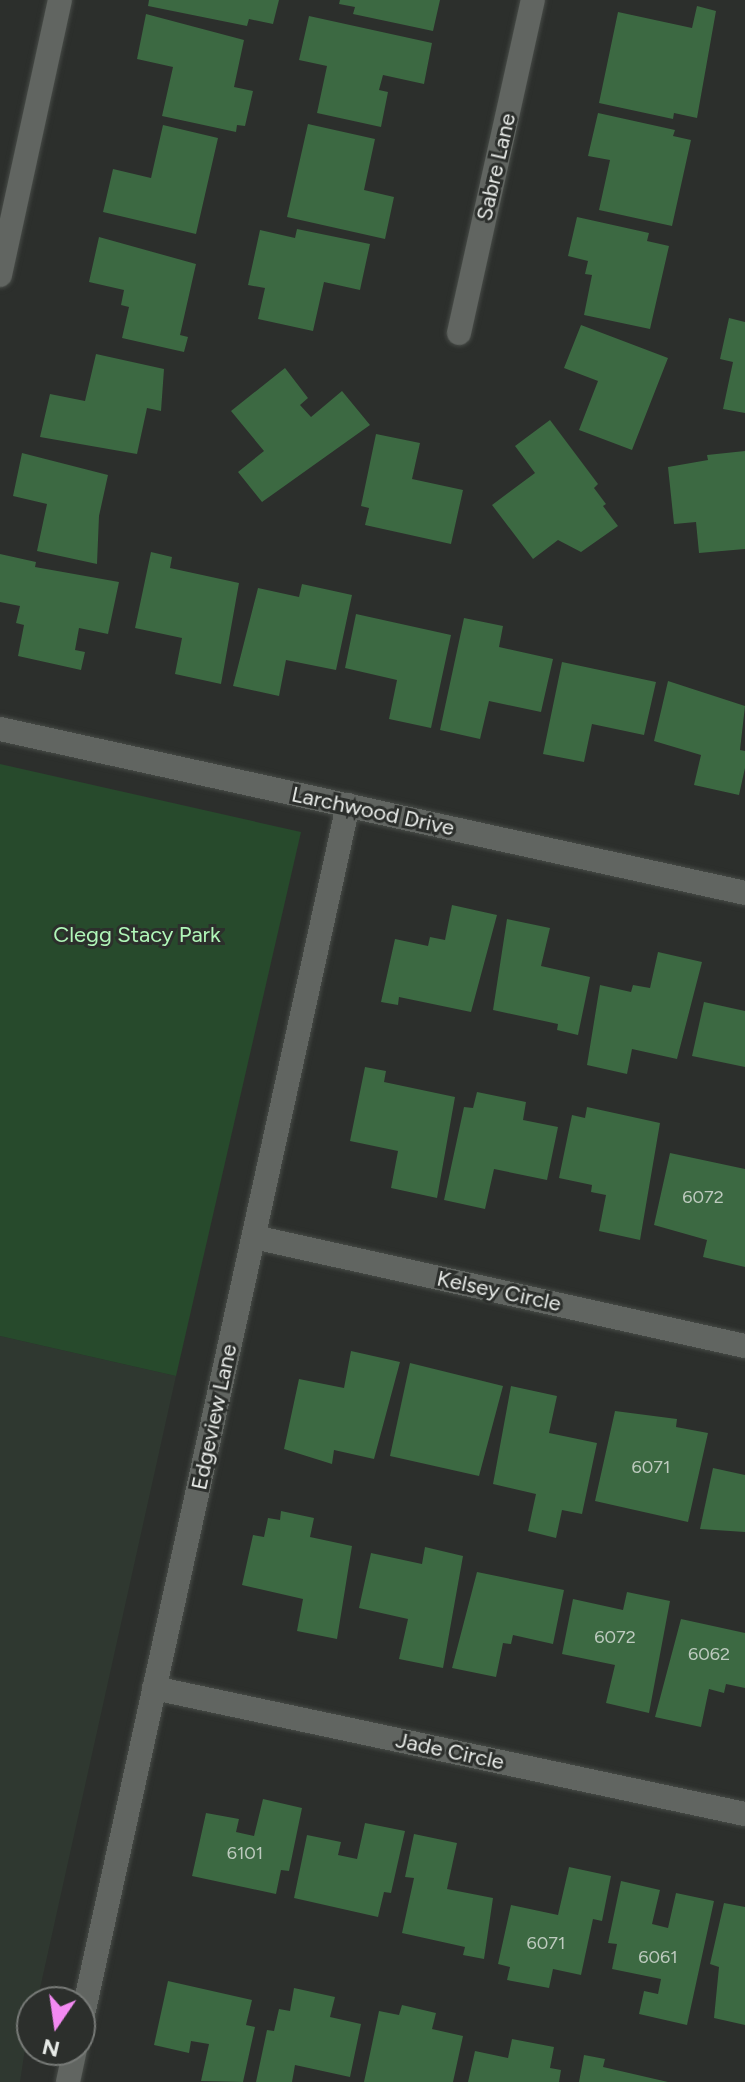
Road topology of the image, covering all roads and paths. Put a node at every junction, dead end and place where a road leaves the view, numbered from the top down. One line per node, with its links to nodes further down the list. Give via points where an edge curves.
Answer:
1 (60, 0): 3 (street)
2 (533, 0): 4 (street, Sabre Lane)
3 (1, 267)
4 (459, 333)
5 (0, 729): 6 (street, Larchwood Drive)
6 (348, 805): 7 (street, Larchwood Drive); 8 (street, Edgeview Lane)
7 (745, 893)
8 (254, 1237): 9 (street, Kelsey Circle); 10 (street, Edgeview Lane)
9 (745, 1346)
10 (154, 1688): 11 (street, Jade Circle); 12 (street, Edgeview Lane)
11 (745, 1814)
12 (89, 1986)

